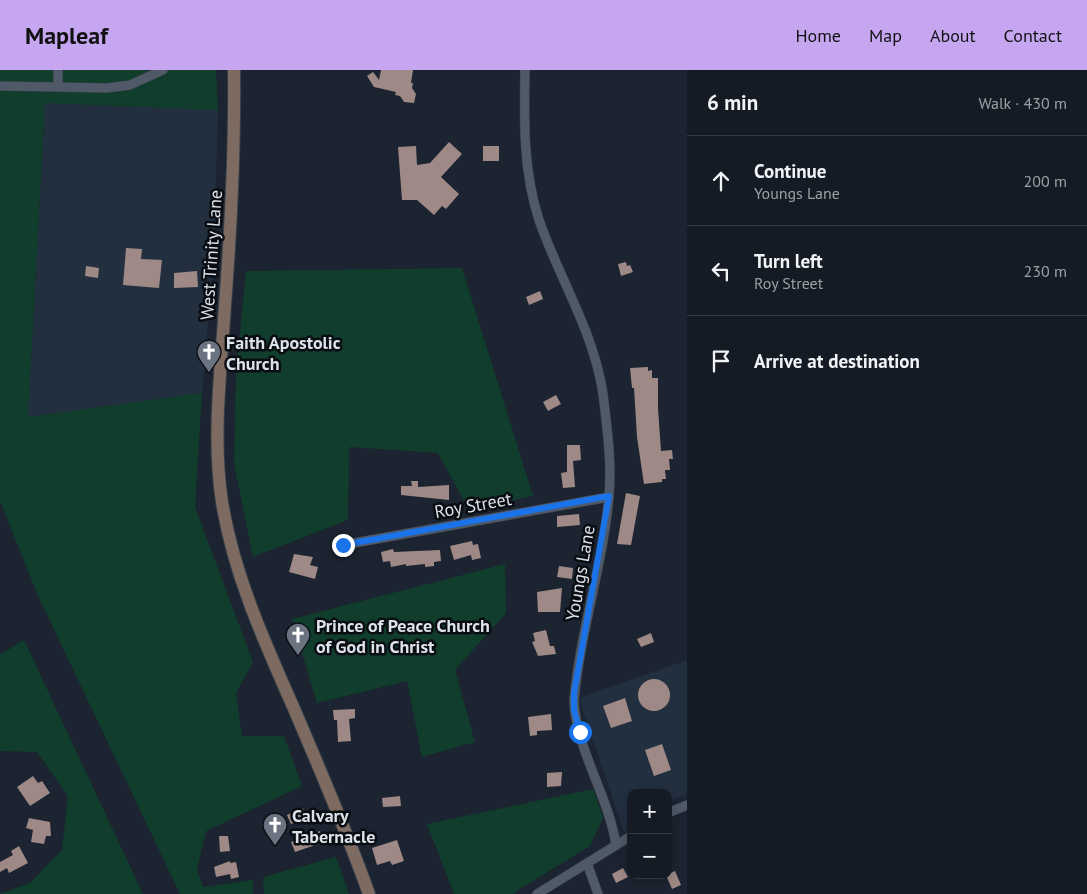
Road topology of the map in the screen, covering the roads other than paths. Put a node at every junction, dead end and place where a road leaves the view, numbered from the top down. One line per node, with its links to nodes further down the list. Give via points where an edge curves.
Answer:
1 (58, 70): 6 (street)
2 (162, 70): 6 (street, via 130,85)
3 (234, 70): 14 (main road, West Trinity Lane, via 232,205 219,395 218,449 222,499 242,586 335,802)
4 (525, 70): 7 (street, Youngs Lane, via 524,135 529,182 539,220 598,370 610,460)
5 (0, 86): 6 (street)
6 (58, 87)
7 (609, 496): 8 (street, Roy Street); 12 (street, Youngs Lane, via 574,701 580,732)
8 (343, 545)
9 (687, 805): 10 (street)
10 (672, 811)
11 (627, 838): 12 (street)
12 (616, 845): 13 (street)
13 (587, 863): 15 (street); 16 (street)
14 (369, 894)
15 (537, 894)
16 (598, 894)

